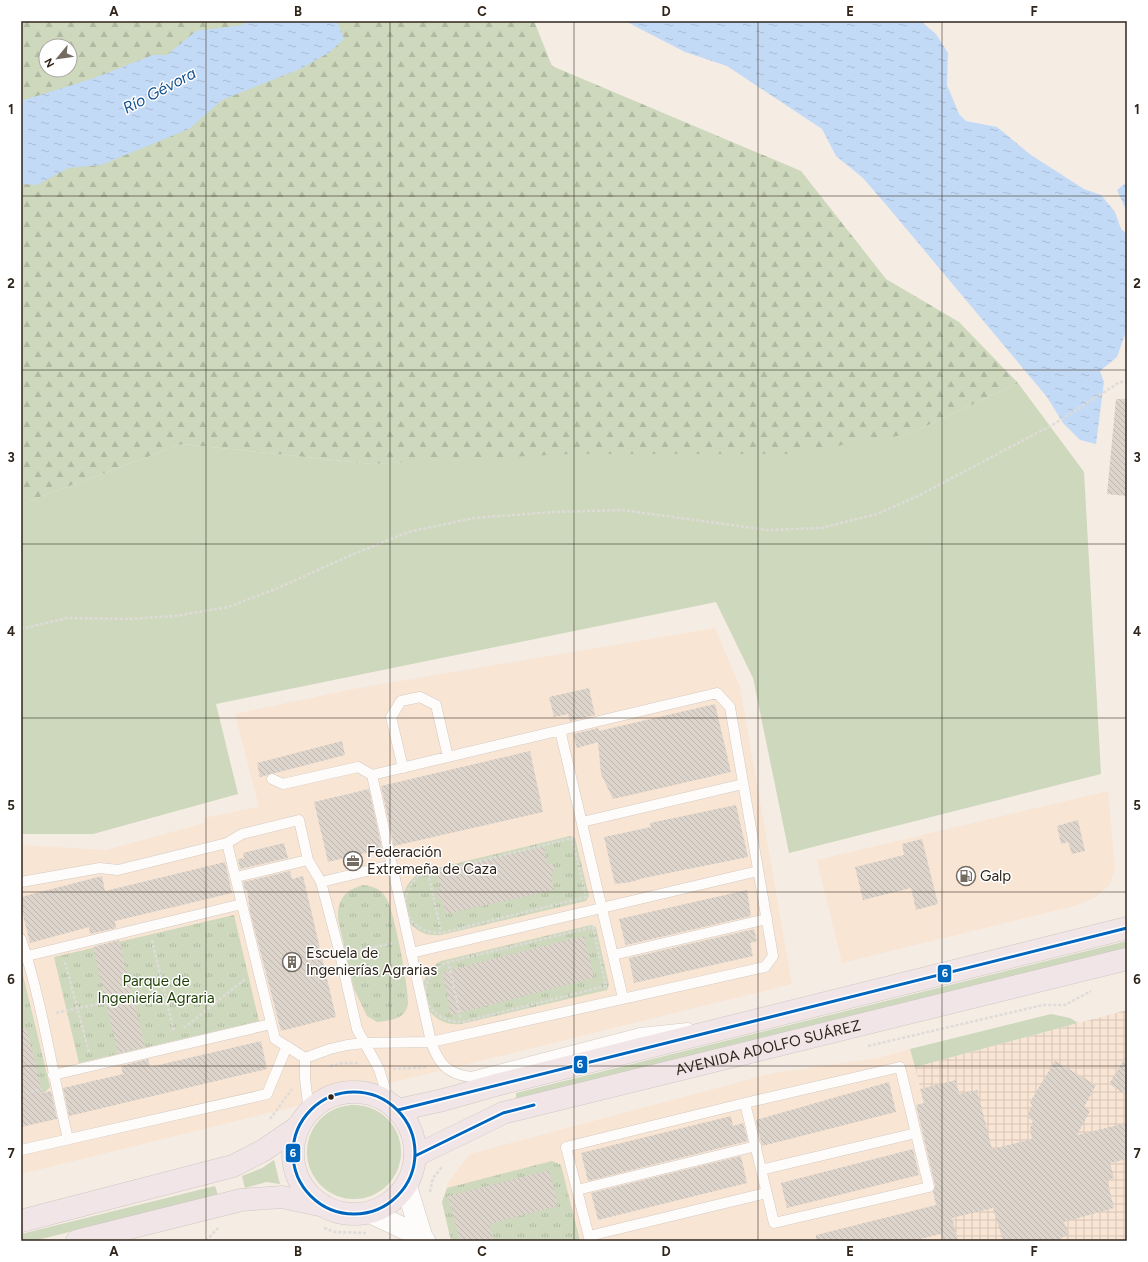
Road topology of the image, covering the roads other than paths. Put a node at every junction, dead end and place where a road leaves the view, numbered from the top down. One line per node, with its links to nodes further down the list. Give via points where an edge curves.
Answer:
1 (560, 730): 2 (lane); 6 (lane, via 717,694 730,707); 7 (lane)
2 (448, 757): 3 (lane); 3 (lane, via 436,705 420,696 401,702 391,717)
3 (404, 768): 4 (lane)
4 (372, 775): 5 (lane, via 358,767 283,784); 10 (lane)
5 (272, 779)
6 (743, 784): 7 (lane); 11 (lane)
7 (582, 822): 16 (lane)
8 (227, 843): 9 (lane, via 242,834 299,820); 12 (lane); 13 (lane, via 118,870 100,868)
9 (308, 860): 12 (lane); 14 (lane)
10 (392, 866): 14 (lane); 20 (lane)
11 (758, 871): 16 (lane); 17 (lane)
12 (236, 877): 15 (lane)
13 (21, 882)
14 (321, 882): 28 (lane, via 354,1018)
15 (242, 904): 22 (lane); 26 (lane)
16 (602, 908): 20 (lane); 21 (lane)
17 (767, 919): 21 (lane); 24 (lane, via 773,956 765,966)
18 (1127, 928): 25 (highway, AVENIDA ADOLFO SUÁREZ)
19 (21, 939): 22 (lane)
20 (411, 953): 27 (lane)
21 (613, 955): 24 (lane)
22 (27, 956): 31 (lane)
23 (1127, 958): 39 (highway, AVENIDA ADOLFO SUÁREZ, via 503,1113)
24 (623, 998): 27 (lane)
25 (766, 1019): 27 (lane, via 640,1033 471,1077 459,1076 443,1066 436,1057); 33 (highway, AVENIDA ADOLFO SUÁREZ, via 443,1100)
26 (271, 1024): 29 (lane, via 275,1039); 31 (lane)
27 (431, 1042): 28 (lane)
28 (364, 1043): 30 (lane, via 330,1049); 33 (lane, via 379,1069)
29 (287, 1046): 30 (lane); 36 (lane, via 266,1094)
30 (305, 1058): 34 (lane)
31 (53, 1075): 36 (lane)
32 (745, 1103): 35 (lane, via 900,1067); 37 (lane); 42 (lane, via 566,1147)
33 (393, 1106): 34 (highway, via 373,1094 338,1093 322,1100); 39 (highway, via 410,1129 414,1139)
34 (304, 1118): 45 (highway, via 293,1143 294,1162 299,1180); 46 (highway, via 264,1150 233,1166)
35 (916, 1133): 40 (lane); 43 (lane, via 929,1186 774,1223)
36 (68, 1139): 38 (lane)
37 (756, 1146): 40 (lane); 42 (lane)
38 (21, 1150)
39 (415, 1156): 41 (highway)
40 (761, 1170): 43 (lane)
41 (406, 1185): 44 (highway, via 384,1206); 47 (street)
42 (577, 1190): 48 (lane)
43 (766, 1193): 48 (lane)
44 (369, 1212): 45 (highway, via 338,1212); 47 (street)
45 (322, 1216): 49 (highway, via 282,1197 241,1200)
46 (23, 1220)
47 (423, 1239)
48 (589, 1239)
49 (77, 1241)

